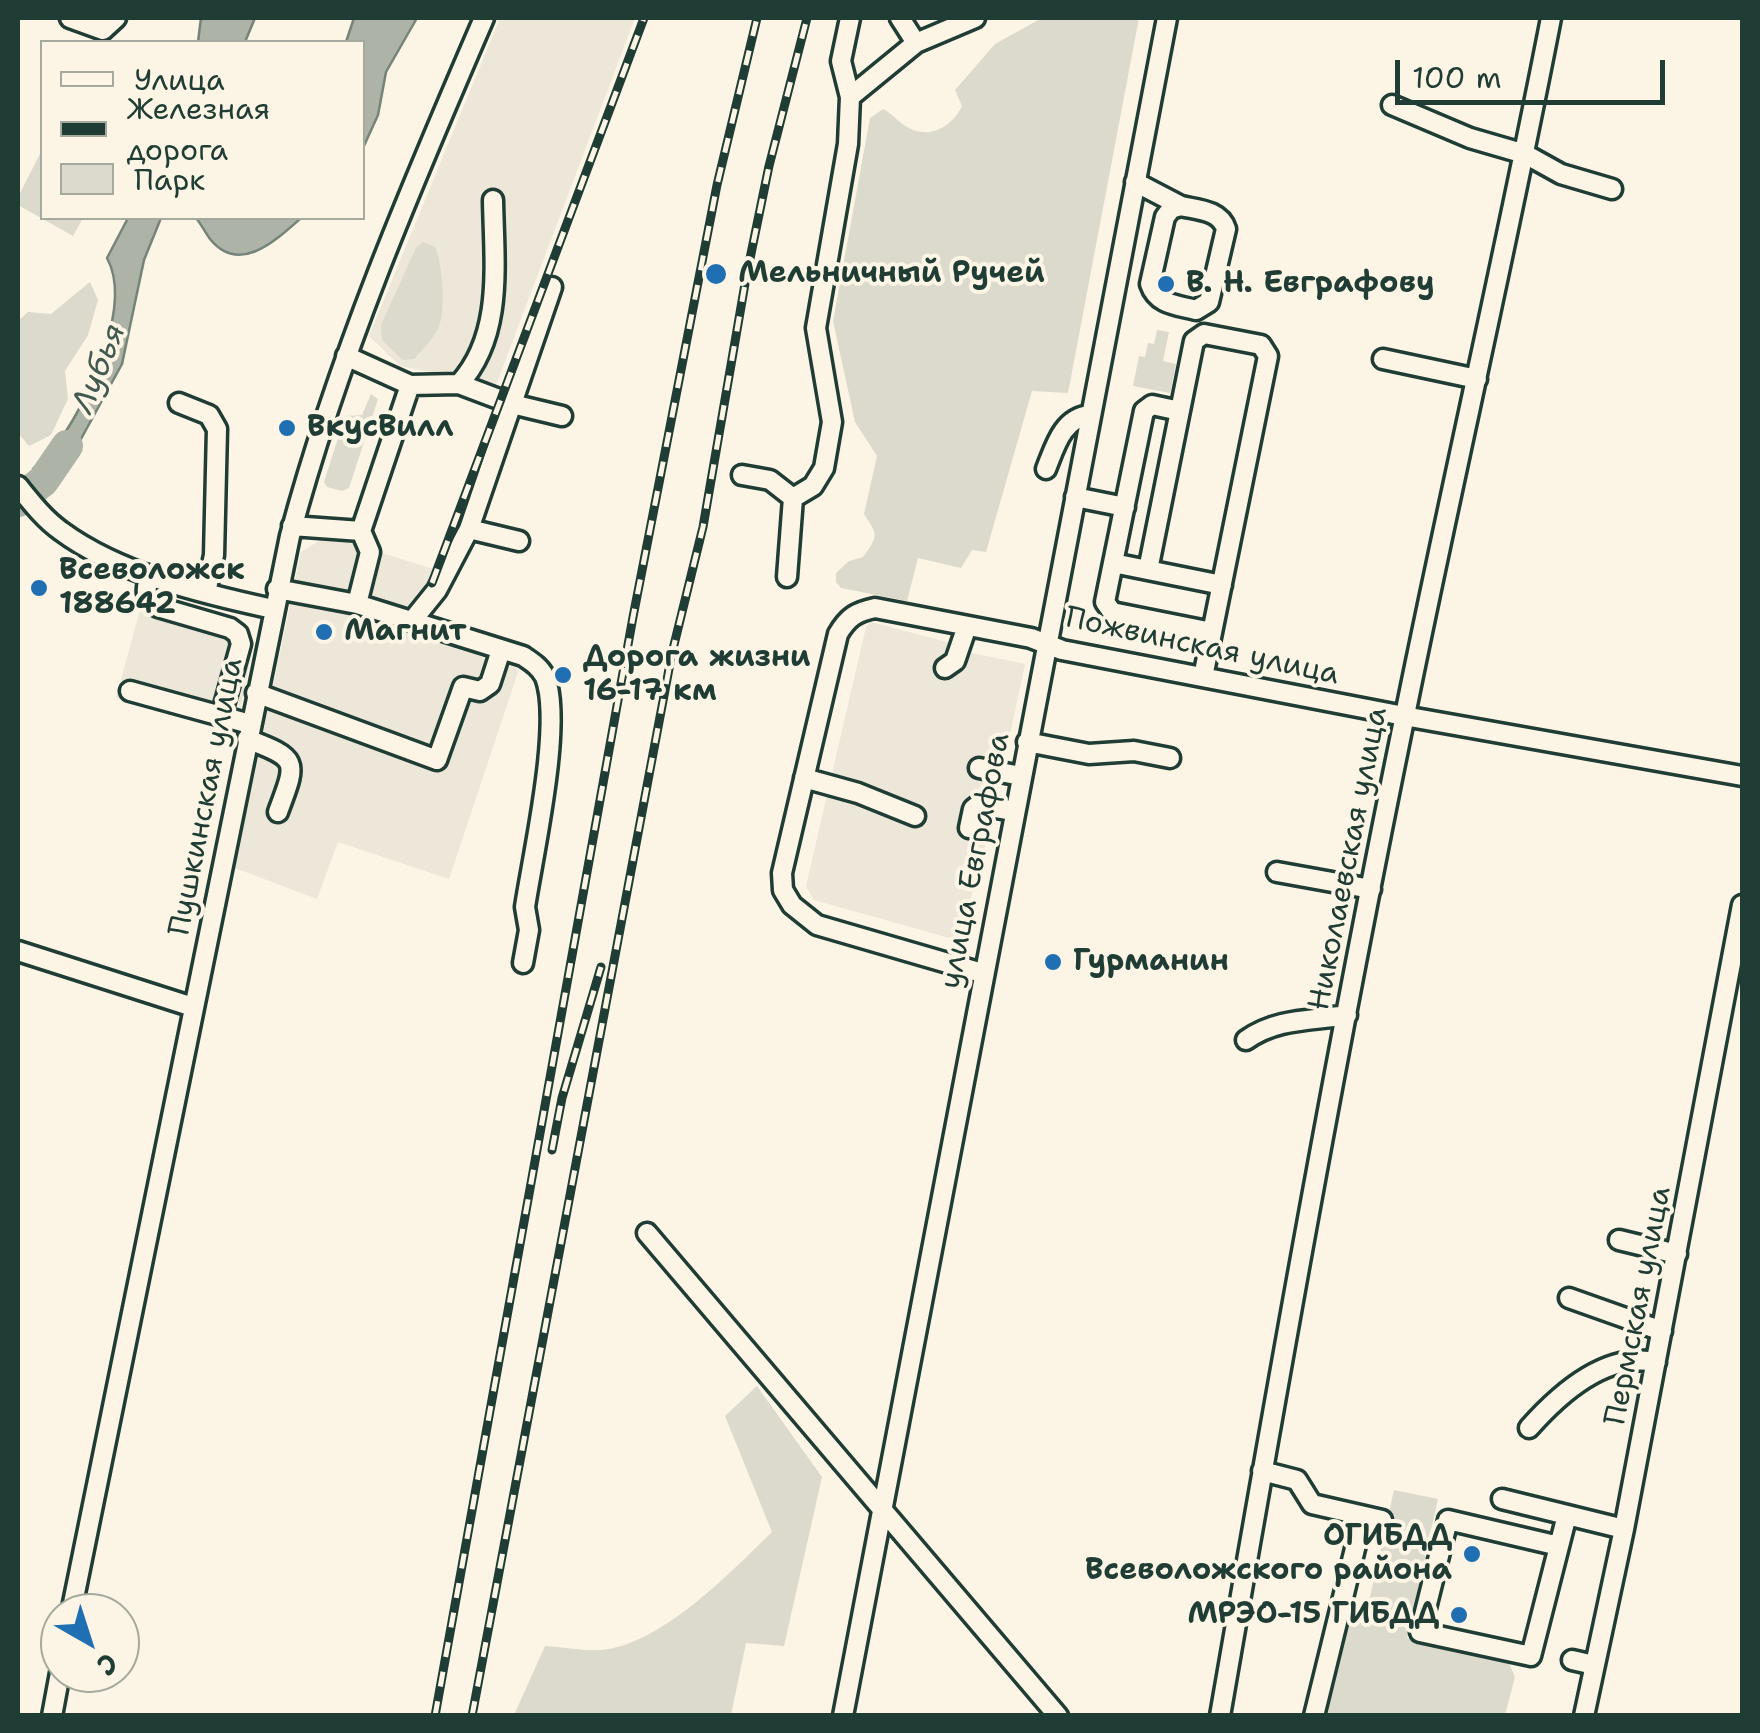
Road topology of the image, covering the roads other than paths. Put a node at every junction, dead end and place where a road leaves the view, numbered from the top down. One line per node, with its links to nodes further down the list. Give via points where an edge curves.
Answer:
1 (70, 18): 2 (street, via 103,30)
2 (116, 18)
3 (484, 18): 20 (street, Пушкинская улица)
4 (850, 18): 10 (street, via 841,60)
5 (900, 18): 9 (street)
6 (975, 18): 9 (street)
7 (1167, 18): 13 (street, улица Евграфова)
8 (1551, 18): 12 (street, Николаевская улица)
9 (916, 44): 10 (street)
10 (850, 97): 34 (street, via 816,328 832,422 824,468 813,486)
11 (1392, 104): 12 (street)
12 (1524, 154): 14 (street); 22 (street, Николаевская улица)
13 (1135, 182): 16 (street); 17 (street, улица Евграфова)
14 (1612, 189)
15 (493, 200): 23 (street, via 490,323 484,349)
16 (1181, 206): 18 (street, via 1165,217); 18 (street, via 1216,214 1226,229 1209,302 1196,310 1162,302)
17 (1118, 269): 18 (street); 28 (street, улица Евграфова)
18 (1152, 277)
19 (552, 287): 26 (street)
20 (346, 356): 24 (street); 36 (street, Пушкинская улица)
21 (1383, 359): 22 (street)
22 (1477, 379): 61 (street, Николаевская улица)
23 (458, 384): 24 (street); 26 (street)
24 (410, 385): 38 (street)
25 (179, 403): 46 (street, via 209,415 217,429 214,555)
26 (512, 404): 29 (street); 37 (street)
27 (1180, 411): 35 (street, via 1152,405 1144,411); 41 (street); 44 (street, via 1198,336 1266,349)
28 (1090, 415): 30 (street, via 1066,427); 33 (street, улица Евграфова)
29 (562, 416)
30 (1046, 470)
31 (742, 475): 34 (street, via 770,480)
32 (18, 486): 42 (street, via 76,541)
33 (1075, 497): 35 (street); 53 (street, улица Евграфова)
34 (793, 498): 43 (street)
35 (1125, 506): 40 (street)
36 (292, 526): 38 (street); 45 (street, Пушкинская улица)
37 (469, 529): 39 (street); 49 (street, via 438,590)
38 (361, 531): 47 (street, via 370,552)
39 (519, 541)
40 (1113, 563): 41 (street); 51 (street, via 1106,602 1112,612)
41 (1148, 570): 44 (street)
42 (150, 576): 46 (street); 52 (street, via 148,600 230,628)
43 (788, 577)
44 (1222, 585): 51 (street)
45 (277, 588): 47 (street); 48 (street, Пушкинская улица)
46 (206, 594): 48 (street)
47 (357, 604): 49 (street)
48 (273, 609): 55 (street, Пушкинская улица)
49 (412, 621): 54 (street)
50 (967, 626): 53 (street, Пожвинская улица); 56 (street, via 955,661); 68 (street, Пожвинская улица, via 874,608 846,620)
51 (1212, 632): 57 (street)
52 (241, 644): 55 (street); 60 (street)
53 (1046, 644): 57 (street, Пожвинская улица); 63 (street, улица Евграфова)
54 (501, 650): 59 (street, via 490,684 480,691 463,686 437,760); 77 (street, via 536,664 551,702)
55 (264, 651): 59 (street, Пушкинская улица)
56 (944, 668)
57 (1203, 677): 61 (street, Пожвинская улица)
58 (130, 691): 60 (street)
59 (256, 693): 62 (street, Пушкинская улица)
60 (221, 716): 62 (street)
61 (1404, 716): 67 (street, Пожвинская улица); 74 (street, Николаевская улица)
62 (248, 731): 70 (street, via 290,762); 79 (street, Пушкинская улица)
63 (1027, 742): 64 (street, via 1089,754 1134,750); 66 (street, улица Евграфова)
64 (1170, 758)
65 (980, 768): 66 (street)
66 (1020, 776): 69 (street, улица Евграфова)
67 (1742, 776)
68 (804, 778): 71 (street); 78 (street, via 782,873 792,905 818,925)
69 (1014, 810): 72 (street, via 978,805); 78 (street, улица Евграфова)
70 (278, 812)
71 (915, 816)
72 (969, 828)
73 (1278, 872): 74 (street)
74 (1371, 889): 80 (street, Николаевская улица)
75 (1742, 905): 84 (street, Пермская улица)
76 (18, 950): 79 (street)
77 (524, 963)
78 (982, 973): 91 (street, улица Евграфова)
79 (193, 1008): 95 (street, Пушкинская улица)
80 (1347, 1015): 81 (street, via 1280,1022); 89 (street, Николаевская улица)
81 (1246, 1040)
82 (647, 1233): 91 (street)
83 (1619, 1240): 84 (street)
84 (1677, 1254): 86 (street, Пермская улица)
85 (1569, 1298): 86 (street)
86 (1662, 1330): 87 (street, Пермская улица)
87 (1656, 1362): 88 (street, via 1624,1360 1577,1383); 93 (street, Пермская улица)
88 (1529, 1428)
89 (1262, 1471): 100 (street, Николаевская улица); 101 (street, via 1297,1480 1312,1504 1373,1518)
90 (1502, 1499): 92 (street)
91 (882, 1506): 98 (street, улица Евграфова); 99 (street)
92 (1567, 1515): 93 (street); 94 (street)
93 (1624, 1530): 97 (street, Пермская улица)
94 (1559, 1546): 94 (street, via 1531,1656 1420,1632 1448,1520)
95 (76, 1593)
96 (1572, 1660): 97 (street)
97 (1594, 1665): 102 (street, Пермская улица)
98 (842, 1716)
99 (1058, 1716)
100 (1220, 1716)
101 (1314, 1716)
102 (1584, 1716)

